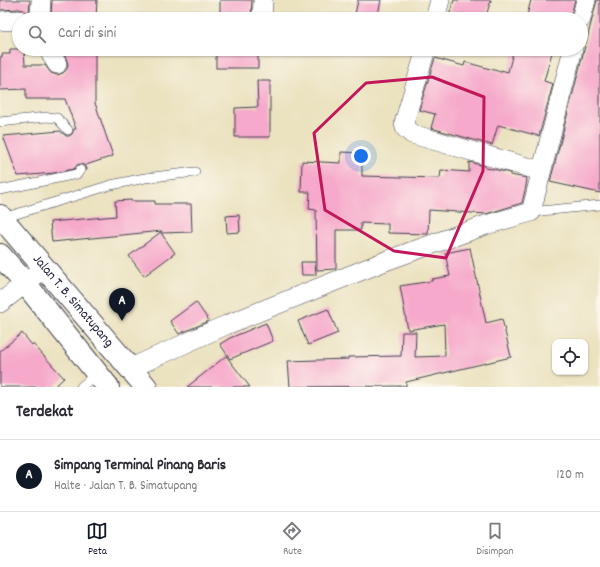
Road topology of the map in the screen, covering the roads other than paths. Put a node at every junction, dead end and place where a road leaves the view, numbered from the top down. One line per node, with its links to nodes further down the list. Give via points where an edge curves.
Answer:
1 (40, 0): 5 (street)
2 (263, 0): 6 (street)
3 (440, 0): 7 (street)
4 (586, 0): 8 (street)
5 (40, 12)
6 (262, 12)
7 (437, 12)
8 (583, 12)
9 (0, 20): 10 (street)
10 (12, 20)
11 (424, 56): 16 (street, via 407,111 405,128 412,134)
12 (571, 56): 16 (street)
13 (0, 122): 14 (lane, via 57,118)
14 (68, 130)
15 (80, 170): 18 (lane, via 77,174)
16 (541, 171): 20 (street)
17 (196, 172): 21 (lane, via 111,185)
18 (0, 190)
19 (600, 205): 20 (lane)
20 (531, 212): 26 (street, via 388,260 226,325)
21 (1, 217): 23 (main road, Jalan T. B. Simatupang)
22 (0, 255): 24 (main road, Jalan T. B. Simatupang)
23 (45, 268): 24 (street); 26 (main road, Jalan T. B. Simatupang)
24 (25, 283): 25 (street); 27 (main road, Jalan T. B. Simatupang)
25 (0, 303)
26 (131, 368): 29 (main road, Jalan T. B. Simatupang)
27 (102, 380): 28 (lane)
28 (81, 387)
29 (146, 387)

